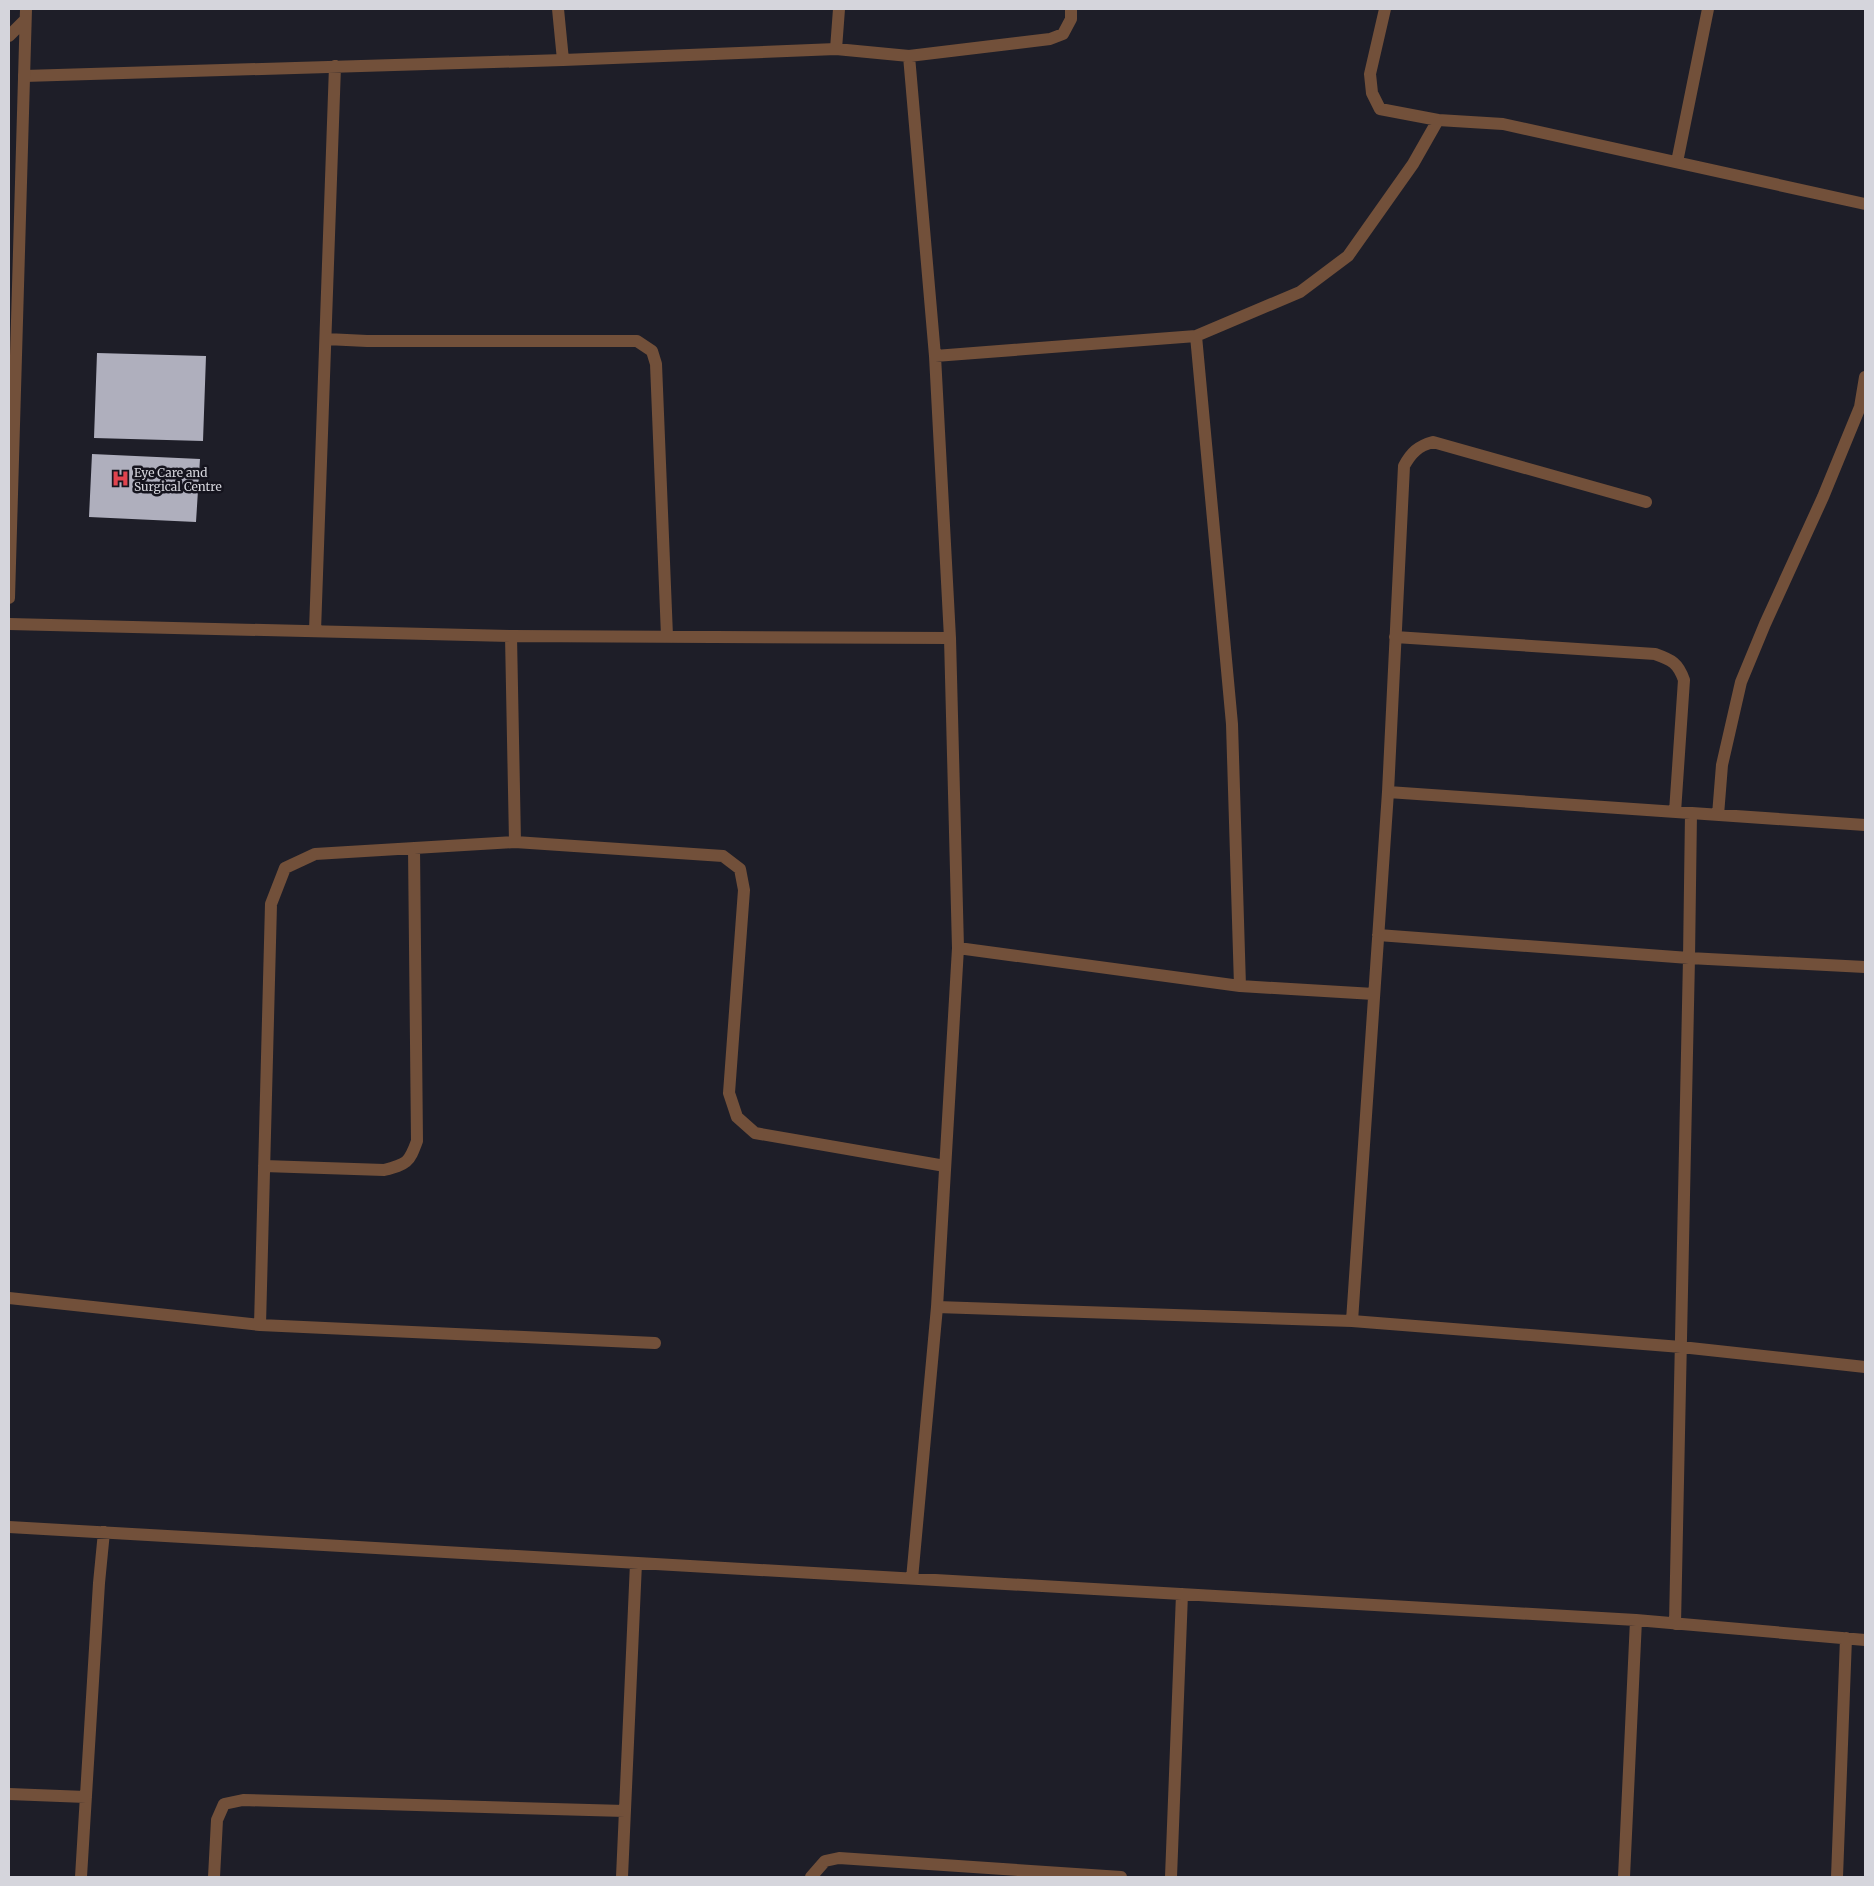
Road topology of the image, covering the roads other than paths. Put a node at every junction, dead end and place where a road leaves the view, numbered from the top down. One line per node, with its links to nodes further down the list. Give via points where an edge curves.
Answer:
1 (558, 9): 10 (street)
2 (839, 9): 8 (street)
3 (1071, 9): 9 (street, via 1071,19 1064,34 1050,39)
4 (1385, 9): 13 (street, via 1370,74 1372,93 1380,109)
5 (1708, 9): 14 (street)
6 (26, 14): 7 (street); 12 (street)
7 (9, 36)
8 (836, 49): 9 (street); 10 (street)
9 (909, 56): 18 (street)
10 (563, 60): 11 (street)
11 (335, 66): 12 (street); 17 (street)
12 (24, 76): 22 (street)
13 (1438, 120): 14 (street, via 1503,124); 16 (street, via 1413,164 1348,256 1300,292)
14 (1677, 162): 15 (street)
15 (1865, 204)
16 (1196, 336): 18 (street); 40 (street, via 1232,724)
17 (326, 339): 24 (street); 26 (street, via 637,341 652,351 656,364)
18 (935, 356): 28 (street)
19 (1865, 377): 20 (street)
20 (1863, 407): 32 (street, via 1741,682 1722,765)
21 (1646, 502): 27 (street, via 1433,442 1425,444 1411,452 1404,466)
22 (9, 598)
23 (9, 624): 24 (street)
24 (315, 631): 25 (street)
25 (511, 636): 26 (street); 34 (street)
26 (667, 636): 28 (street)
27 (1395, 637): 29 (street); 30 (street, via 1656,654 1669,659 1679,667 1684,680)
28 (950, 638): 37 (street)
29 (1388, 792): 30 (street); 36 (street)
30 (1675, 812): 31 (street)
31 (1691, 813): 32 (street); 38 (street)
32 (1718, 815): 33 (street)
33 (1865, 825)
34 (514, 842): 35 (street); 43 (street, via 723,856 740,869 744,890 729,1093 737,1117 755,1132)
35 (414, 848): 42 (street, via 314,854 285,868 271,904); 42 (street, via 417,1141 411,1158 402,1166 384,1170)
36 (1378, 935): 38 (street); 41 (street)
37 (958, 948): 40 (street); 43 (street)
38 (1690, 958): 39 (street); 49 (street)
39 (1865, 967)
40 (1240, 986): 41 (street)
41 (1374, 994): 46 (street)
42 (264, 1166): 47 (street)
43 (945, 1166): 45 (street)
44 (9, 1298): 47 (street)
45 (938, 1307): 46 (street); 54 (street)
46 (1352, 1322): 49 (street)
47 (260, 1325): 48 (street)
48 (655, 1343)
49 (1681, 1347): 50 (street); 57 (street)
50 (1865, 1366)
51 (9, 1527): 52 (street)
52 (104, 1532): 53 (street); 61 (street)
53 (636, 1563): 54 (street); 62 (street)
54 (912, 1579): 55 (street)
55 (1182, 1594): 56 (street); 69 (street)
56 (1636, 1620): 57 (street); 70 (street)
57 (1675, 1624): 58 (street)
58 (1846, 1638): 59 (street); 71 (street)
59 (1865, 1640)
60 (9, 1794): 61 (street)
61 (86, 1797): 64 (street)
62 (625, 1811): 65 (street, via 242,1800 224,1804 217,1820); 66 (street)
63 (1001, 1873): 67 (street, via 839,1858 825,1861); 68 (street)
64 (81, 1877)
65 (214, 1877)
66 (622, 1877)
67 (811, 1877)
68 (1121, 1877)
69 (1171, 1877)
70 (1624, 1877)
71 (1837, 1877)

